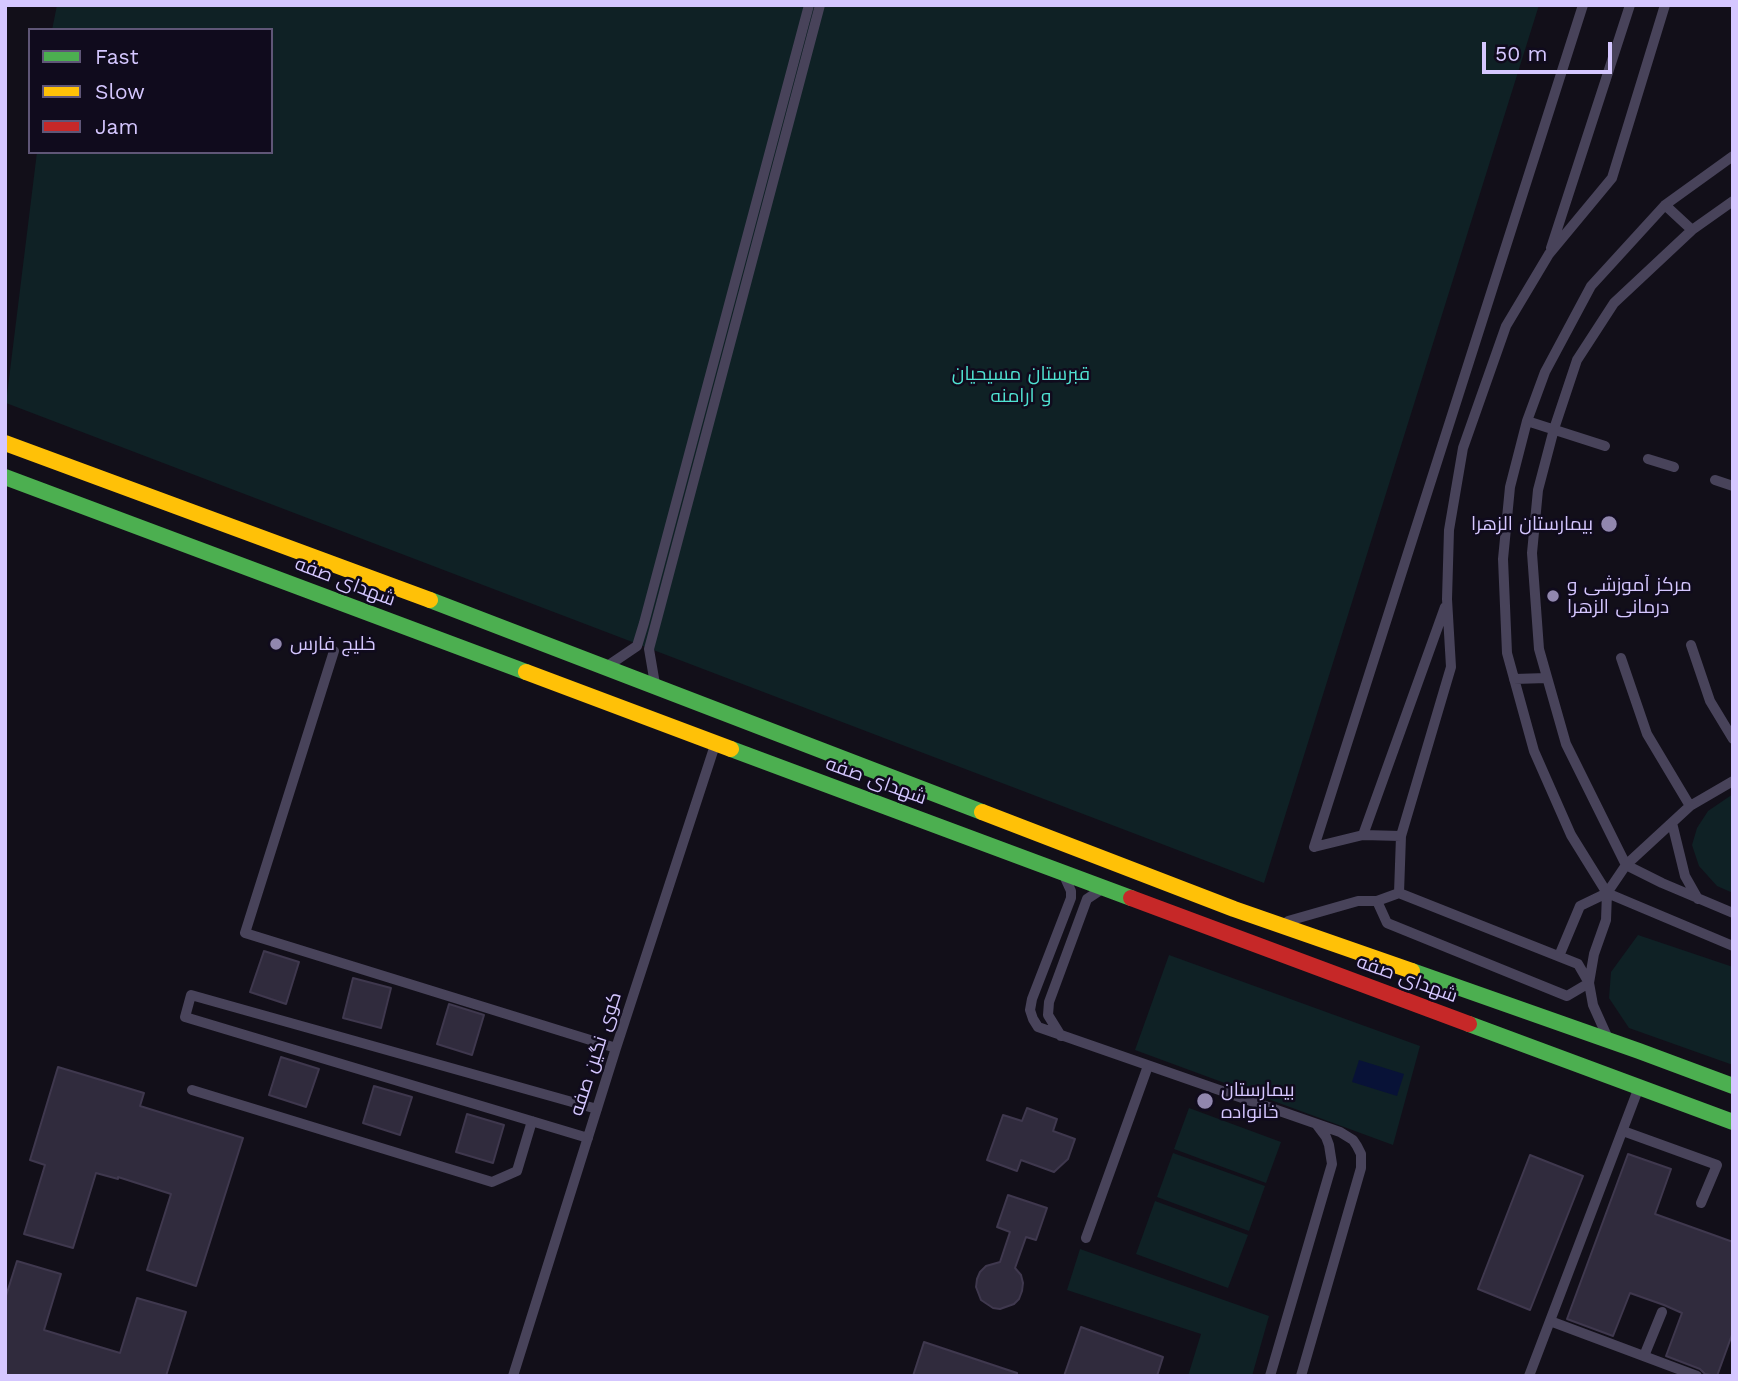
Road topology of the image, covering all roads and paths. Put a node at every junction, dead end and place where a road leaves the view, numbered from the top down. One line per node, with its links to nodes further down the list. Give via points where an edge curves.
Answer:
1 (808, 5): 25 (lane, via 637,646)
2 (820, 5): 28 (lane, via 649,649)
3 (1583, 5): 34 (lane, via 1314,847)
4 (1630, 5): 10 (lane)
5 (1665, 5): 10 (lane, via 1612,178)
6 (1733, 156): 8 (lane)
7 (1733, 201): 9 (lane)
8 (1665, 205): 9 (lane); 11 (lane, via 1591,286 1545,372)
9 (1692, 230): 12 (lane, via 1614,303 1577,360)
10 (1549, 254): 21 (lane, via 1506,326 1463,448 1449,530)
11 (1527, 421): 12 (lane); 27 (lane, via 1510,487 1503,559 1507,653)
12 (1554, 429): 14 (lane); 26 (lane, via 1538,490 1532,553 1539,649)
13 (5, 443): 20 (main road, شهدای صفه)
14 (1605, 446)
15 (1648, 459): 16 (lane)
16 (1674, 467)
17 (5, 477): 20 (main road, شهدای صفه)
18 (1715, 480): 19 (lane)
19 (1733, 486)
20 (358, 592): 25 (main road, شهدای صفه); 30 (main road, شهدای صفه)
21 (1447, 601): 34 (lane); 35 (lane, via 1451,667)
22 (1691, 645): 29 (lane, via 1710,701)
23 (334, 651): 50 (lane, via 245,933)
24 (1621, 658): 32 (lane, via 1647,734)
25 (606, 667): 28 (main road, شهدای صفه)
26 (1547, 678): 27 (lane); 36 (lane, via 1566,744)
27 (1514, 679): 40 (lane, via 1534,751 1571,835)
28 (656, 686): 44 (main road, شهدای صفه)
29 (1733, 739)
30 (716, 743): 37 (main road, شهدای صفه); 50 (lane, کوی نگین صفه)
31 (1733, 780): 32 (lane)
32 (1689, 806): 33 (lane)
33 (1672, 823): 36 (lane); 41 (lane, via 1685,876)
34 (1363, 835): 35 (lane)
35 (1401, 836): 39 (lane)
36 (1626, 865): 40 (lane); 41 (lane)
37 (1061, 872): 38 (main road, شهدای صفه); 48 (lane, via 1071,898 1030,1010 1038,1027)
38 (1105, 889): 48 (lane, via 1087,899 1049,1002 1048,1015); 53 (main road, شهدای صفه)
39 (1399, 893): 42 (lane); 46 (lane)
40 (1606, 893): 45 (lane); 46 (lane, via 1580,906); 47 (lane, via 1606,920)
41 (1698, 899): 43 (lane)
42 (1377, 901): 44 (lane, via 1358,901); 47 (lane, via 1387,923 1567,996)
43 (1733, 913)
44 (1277, 924): 49 (main road, شهدای صفه)
45 (1733, 946)
46 (1559, 956): 47 (lane, via 1578,964)
47 (1589, 983): 49 (lane)
48 (1061, 1036): 51 (lane)
49 (1608, 1040): 52 (main road, شهدای صفه)
50 (616, 1048): 55 (lane, کوی نگین صفه)
51 (1148, 1066): 58 (lane); 62 (lane)
52 (1733, 1086)
53 (1639, 1087): 57 (main road, شهدای صفه); 59 (lane)
54 (192, 1090): 56 (lane, via 492,1182 517,1171)
55 (597, 1109): 56 (lane, via 191,995 185,1017); 60 (lane, کوی نگین صفه)
56 (532, 1121): 60 (lane)
57 (1733, 1122)
58 (1317, 1125): 67 (lane, via 1326,1137 1332,1164); 68 (lane, via 1353,1140 1362,1161)
59 (1623, 1131): 61 (lane, via 1717,1165); 64 (lane)
60 (588, 1138): 66 (lane, کوی نگین صفه)
61 (1701, 1203)
62 (1086, 1238)
63 (1662, 1311): 65 (lane)
64 (1550, 1321): 65 (lane); 69 (lane)
65 (1644, 1356): 70 (lane)
66 (513, 1376)
67 (1270, 1376)
68 (1301, 1376)
69 (1530, 1376)
70 (1697, 1376)

